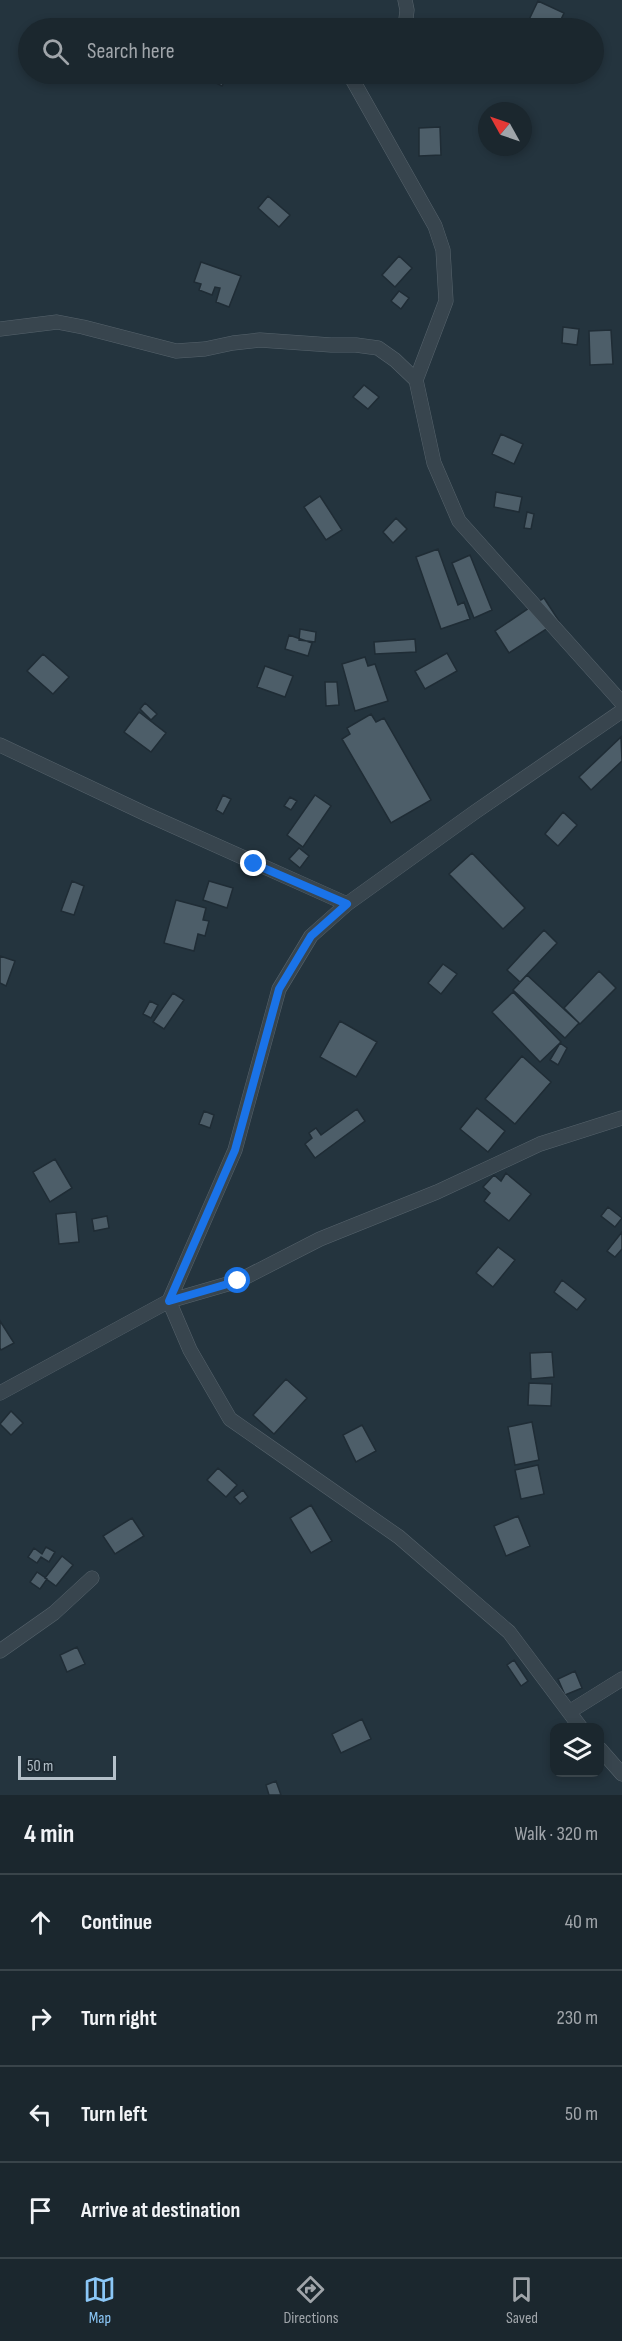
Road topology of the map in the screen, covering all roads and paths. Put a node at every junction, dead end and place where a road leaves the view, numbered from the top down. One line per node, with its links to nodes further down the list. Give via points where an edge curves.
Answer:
1 (405, 0): 2 (street)
2 (406, 18)
3 (343, 84): 5 (street)
4 (359, 84): 7 (street, via 435,226 443,250 446,301)
5 (340, 86)
6 (0, 329): 7 (street, via 57,322 176,351 260,340 356,345 378,348)
7 (416, 380): 8 (street, via 434,464 459,521)
8 (622, 702)
9 (622, 711): 11 (street)
10 (0, 745): 11 (street)
11 (347, 904): 13 (street, via 311,936 279,989 235,1150)
12 (622, 1118): 13 (street, via 540,1144 437,1192 320,1239 238,1281)
13 (169, 1301): 14 (street); 18 (street, via 190,1350 230,1419 399,1537 501,1625)
14 (0, 1393)
15 (92, 1578): 16 (street, via 54,1613)
16 (0, 1651)
17 (622, 1679): 18 (street)
18 (569, 1712): 19 (street)
19 (577, 1723)
20 (604, 1754): 21 (street)
21 (622, 1774)

